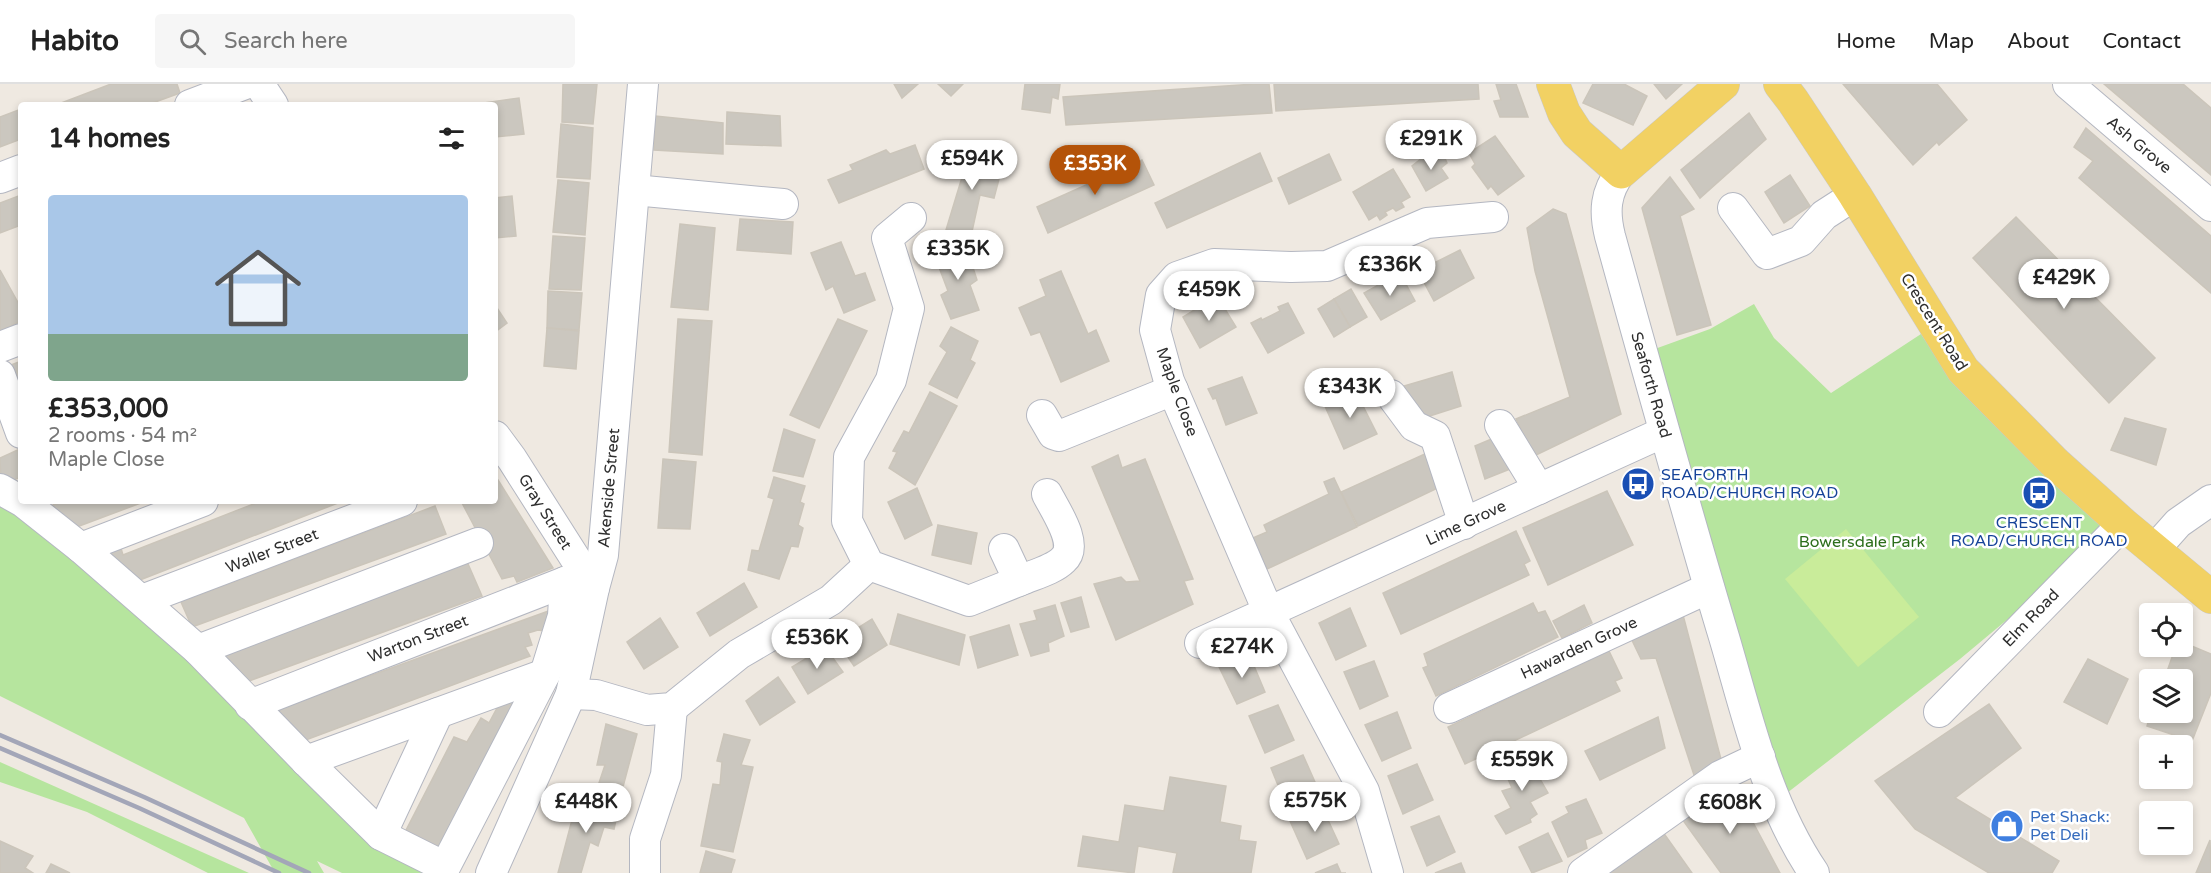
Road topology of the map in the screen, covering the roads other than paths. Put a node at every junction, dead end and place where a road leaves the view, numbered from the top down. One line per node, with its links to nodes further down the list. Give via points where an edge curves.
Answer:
1 (245, 84): 8 (street)
2 (259, 84): 9 (street)
3 (642, 84): 13 (street, Akenside Street)
4 (1553, 84): 11 (main road, via 1577,133)
5 (1723, 84): 11 (main road)
6 (1780, 84): 14 (main road, Crescent Road)
7 (2068, 84): 16 (street, Ash Grove)
8 (198, 102)
9 (271, 102)
10 (18, 171): 12 (street)
11 (1621, 172): 28 (street, Seaforth Road, via 1609,193 1606,221)
12 (0, 178)
13 (634, 190): 15 (street); 44 (street, Akenside Street, via 603,555)
14 (1855, 195): 17 (street, via 1824,215 1801,241 1767,254); 36 (main road, Crescent Road, via 1963,370 2055,463)
15 (783, 204)
16 (2211, 206)
17 (1733, 208)
18 (1493, 217): 23 (street, Maple Close, via 1427,223 1327,266 1214,264 1177,278 1161,295 1155,330)
19 (911, 218): 42 (street, via 886,238 909,308 891,380 849,457 847,521)
20 (18, 340): 21 (street)
21 (0, 347)
22 (0, 375): 27 (street)
23 (1173, 390): 25 (street, via 1059,436 1053,434); 48 (street, Maple Close)
24 (1391, 395): 37 (street, via 1414,426 1435,436)
25 (1042, 415)
26 (1500, 425): 30 (street)
27 (15, 431)
28 (1664, 432): 30 (street, Lime Grove); 45 (street, Seaforth Road)
29 (501, 453): 44 (street, Gray Street)
30 (1539, 489): 37 (street, Lime Grove)
31 (1047, 495): 43 (street, via 1068,536 1068,554 1057,564)
32 (2211, 500): 41 (street, via 2178,523)
33 (24, 504): 39 (street)
34 (195, 504): 39 (street)
35 (394, 504): 47 (street, Waller Street)
36 (2123, 524): 41 (main road, Crescent Road); 56 (street, Elm Road)
37 (1464, 525): 48 (street, Lime Grove)
38 (477, 543): 50 (street)
39 (81, 548): 47 (street)
40 (1004, 549): 43 (street)
41 (2154, 550): 46 (main road, Crescent Road)
42 (869, 565): 43 (street, via 969,601); 54 (street, via 831,600 739,654)
43 (1019, 580)
44 (582, 583): 51 (street, via 563,616); 52 (street, Akenside Street); 53 (street, Warton Street)
45 (1709, 588): 55 (street, Hawarden Grove); 58 (street, Seaforth Road)
46 (2211, 597)
47 (142, 600): 50 (street)
48 (1268, 611): 49 (street, Lime Grove); 63 (street, via 1364,791)
49 (1200, 643)
50 (198, 650): 53 (street)
51 (545, 674): 57 (street); 60 (street, via 445,867)
52 (572, 694): 54 (street, via 596,695 647,710); 61 (street, Akenside Street)
53 (250, 705): 59 (street)
54 (672, 708): 62 (street, via 666,775 645,839)
55 (1449, 708)
56 (1939, 712)
57 (438, 713): 59 (street); 60 (street)
58 (1760, 757): 64 (street, via 1720,776); 65 (street, Seaforth Road, via 1774,801)
59 (306, 761): 60 (street)
60 (381, 836)
61 (491, 873)
62 (645, 873)
63 (1388, 873)
64 (1583, 873)
65 (1814, 873)

